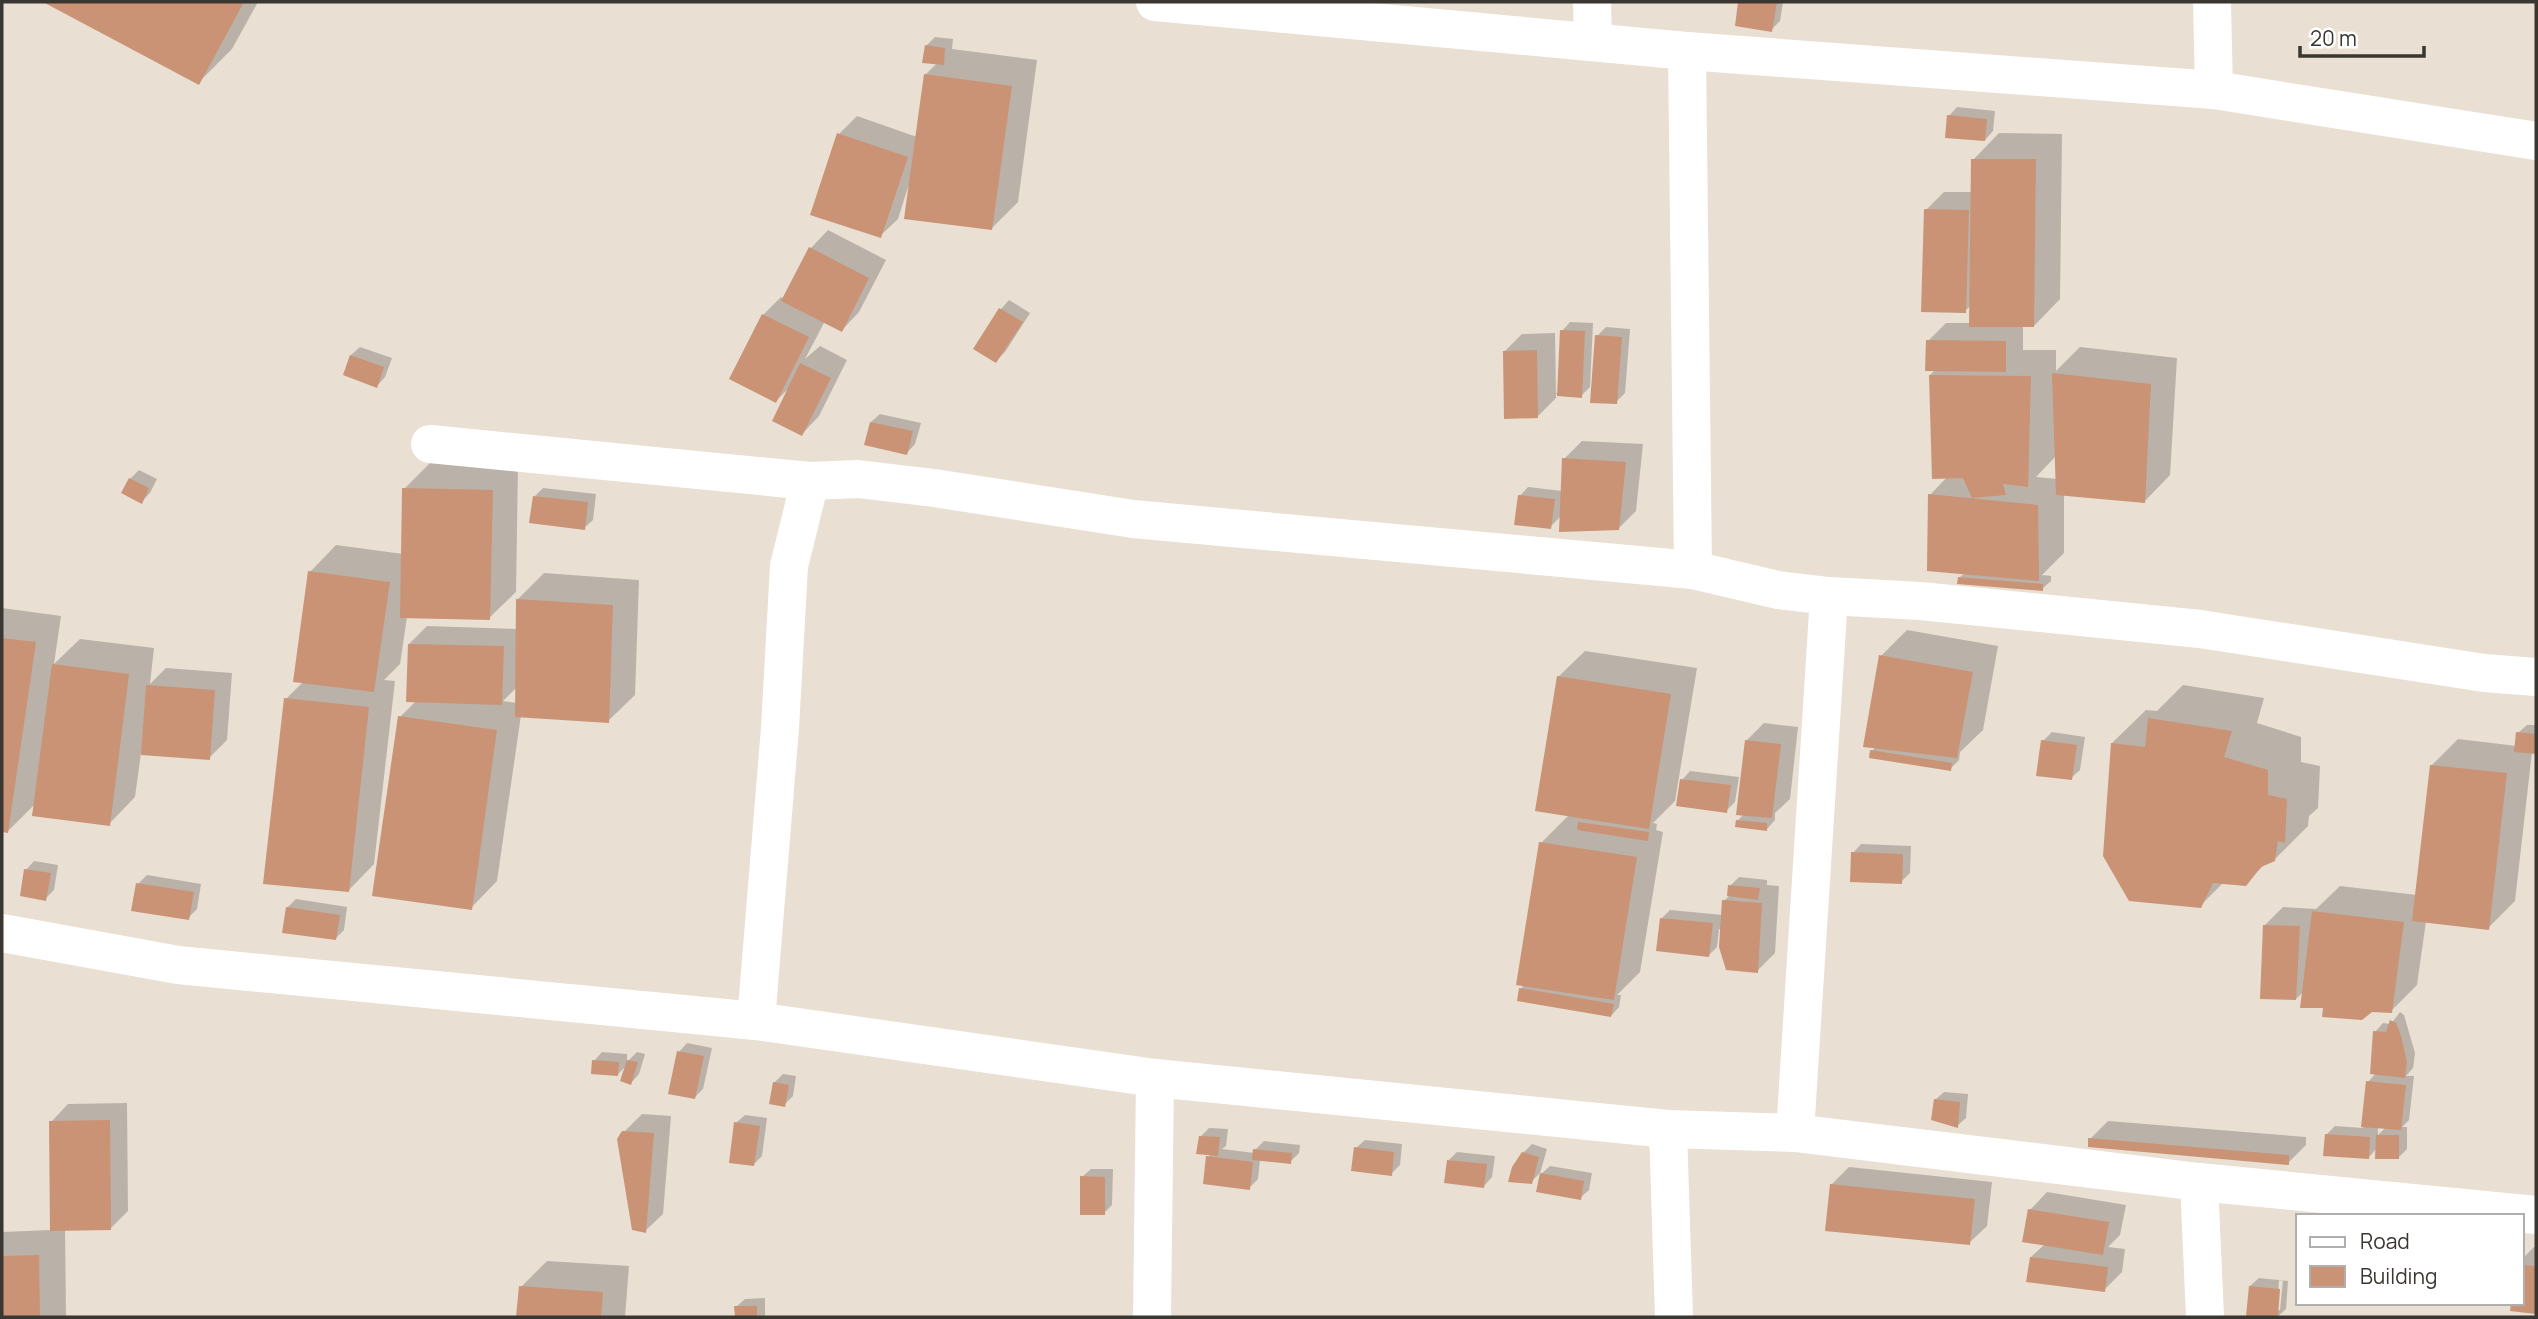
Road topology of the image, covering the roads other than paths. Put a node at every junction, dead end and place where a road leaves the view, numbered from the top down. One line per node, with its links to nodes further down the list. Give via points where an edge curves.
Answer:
1 (1155, 2): 4 (street)
2 (1592, 2): 4 (street)
3 (2212, 2): 6 (street)
4 (1593, 41): 5 (street)
5 (1687, 51): 6 (street); 10 (street)
6 (2214, 90): 7 (street)
7 (2536, 141)
8 (430, 444): 9 (street)
9 (810, 481): 10 (street, via 858,479 1133,519); 14 (street, via 789,566)
10 (1693, 570): 11 (street, via 1778,590)
11 (1829, 596): 12 (street, via 2200,629); 17 (street)
12 (2536, 677)
13 (2, 933): 14 (street, via 178,965)
14 (756, 1021): 15 (street)
15 (1155, 1078): 16 (street); 20 (street)
16 (1668, 1129): 17 (street); 21 (street)
17 (1795, 1133): 18 (street)
18 (2199, 1182): 19 (street); 22 (street)
19 (2536, 1215)
20 (1152, 1317)
21 (1674, 1317)
22 (2205, 1317)

